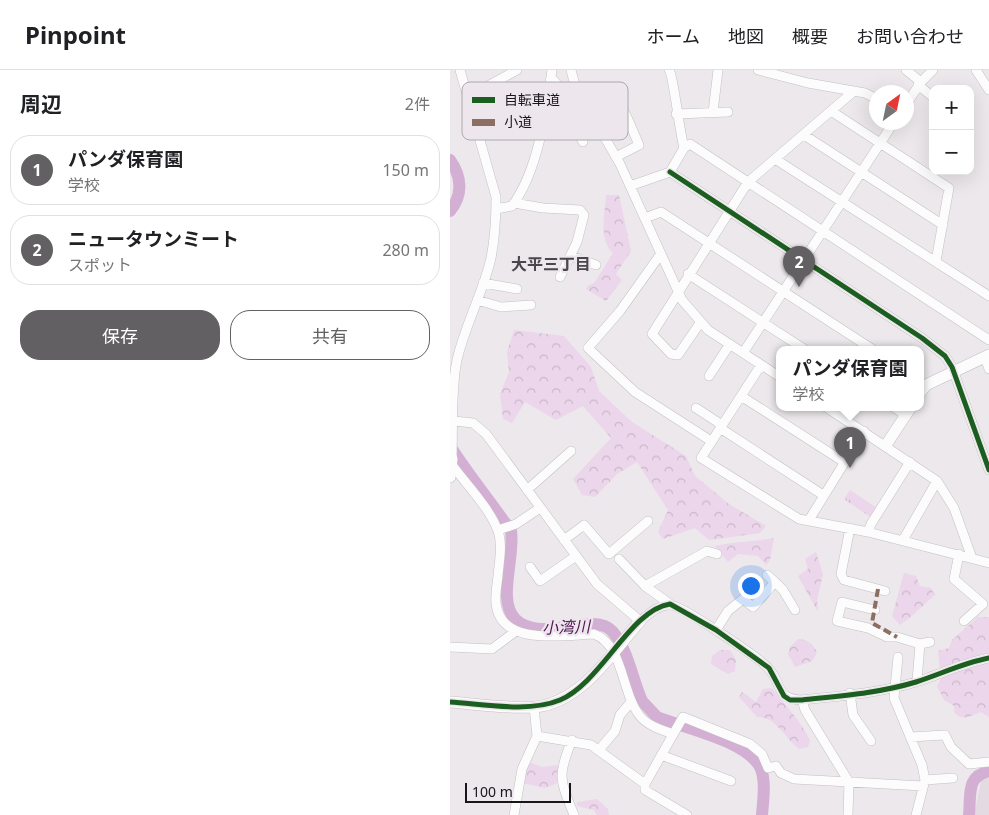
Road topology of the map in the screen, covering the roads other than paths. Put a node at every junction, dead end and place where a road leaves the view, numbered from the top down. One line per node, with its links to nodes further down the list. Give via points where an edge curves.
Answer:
1 (460, 70): 9 (street)
2 (516, 70): 10 (street)
3 (668, 70): 20 (street, via 672,77)
4 (718, 70): 18 (street)
5 (758, 70): 13 (street)
6 (906, 70): 11 (street)
7 (933, 70): 11 (street)
8 (976, 70): 12 (street)
9 (464, 82)
10 (495, 82)
11 (920, 84): 14 (street); 15 (street)
12 (989, 90)
13 (854, 91): 16 (street); 17 (street)
14 (914, 92)
15 (929, 93)
16 (869, 95)
17 (831, 111): 24 (street); 28 (street)
18 (712, 112): 19 (street); 20 (street)
19 (728, 112)
20 (676, 114): 29 (street)
21 (628, 120): 22 (street)
22 (630, 124): 30 (street, via 639,145)
23 (889, 130): 28 (street)
24 (804, 135): 31 (street); 33 (street)
25 (480, 140): 38 (street, via 496,197)
26 (539, 140): 37 (street)
27 (607, 140): 30 (street)
28 (881, 143): 33 (street); 41 (street, via 949,188)
29 (684, 148): 32 (street); 34 (street, via 690,144)
30 (616, 157): 35 (street)
31 (775, 159): 34 (street); 36 (street)
32 (670, 172): 35 (street); 39 (street)
33 (862, 173): 36 (street); 41 (street)
34 (748, 182): 39 (street); 42 (street)
35 (630, 186): 40 (street)
36 (842, 202): 42 (street); 47 (street)
37 (514, 203): 38 (street); 45 (street, via 580,210 584,215)
38 (496, 209): 51 (street, via 495,236)
39 (728, 211): 43 (street); 46 (street)
40 (644, 218): 43 (street, via 661,212); 44 (street)
41 (943, 225): 47 (street)
42 (823, 231): 46 (street); 60 (street)
43 (708, 243): 49 (street); 54 (street)
44 (660, 255): 53 (street); 79 (street, via 620,311 588,348 634,392)
45 (571, 256): 48 (street); 50 (street)
46 (804, 261): 54 (street); 68 (street, via 922,338 945,356)
47 (936, 261): 55 (street)
48 (596, 265)
49 (688, 274): 53 (street); 59 (street)
50 (560, 277)
51 (483, 283): 52 (street); 56 (street)
52 (517, 289)
53 (677, 292): 58 (street); 58 (street, via 652,334 671,354 678,355)
54 (784, 292): 59 (street); 63 (street)
55 (989, 296)
56 (477, 300): 57 (street, via 501,307); 76 (street, via 456,362)
57 (531, 305)
58 (700, 323): 61 (street)
59 (763, 323): 62 (street); 64 (street)
60 (989, 340)
61 (730, 344): 64 (street); 70 (street)
62 (799, 346)
63 (867, 346)
64 (743, 353): 66 (street)
65 (987, 356): 67 (street); 68 (street)
66 (761, 365): 69 (street); 72 (street)
67 (989, 369)
68 (954, 371): 71 (street); 85 (street)
69 (776, 374)
70 (709, 376)
71 (924, 385)
72 (740, 396): 77 (street); 83 (street)
73 (696, 408): 77 (street)
74 (832, 411): 78 (street)
75 (908, 411): 80 (street)
76 (454, 421): 82 (street); 88 (street, via 473,423 486,434)
77 (720, 426): 79 (street); 89 (street)
78 (864, 431): 80 (street); 83 (street)
79 (711, 441): 91 (street, via 701,458 793,517)
80 (886, 445): 84 (street)
81 (571, 452): 88 (street)
82 (451, 461): 86 (street); 94 (street)
83 (844, 462): 89 (street)
84 (910, 462): 87 (street); 95 (street)
85 (989, 470)
86 (450, 476)
87 (937, 481): 97 (street); 101 (street, via 954,508)
88 (527, 490): 90 (street)
89 (823, 495): 91 (street)
90 (540, 508): 94 (street, via 516,524); 96 (street)
91 (809, 520): 93 (street)
92 (648, 521): 96 (street, via 609,554 584,525)
93 (850, 528): 95 (street); 108 (street, via 841,574 844,580)
94 (498, 530): 115 (street, via 500,549 496,604 500,616)
95 (868, 532): 97 (street)
96 (564, 540): 100 (street)
97 (903, 540): 99 (street)
98 (717, 554): 107 (street, via 707,551)
99 (959, 554): 101 (street); 113 (street, via 954,579 983,604)
100 (576, 556): 104 (street, via 540,581); 112 (street, via 597,584)
101 (972, 558): 103 (street)
102 (619, 559): 107 (street)
103 (989, 563)
104 (530, 567)
105 (767, 574): 106 (street)
106 (775, 582): 110 (street); 114 (street, via 753,607 743,599 728,611)
107 (645, 586): 109 (street)
108 (885, 591)
109 (670, 604): 112 (street); 114 (street)
110 (795, 610)
111 (875, 610): 117 (street, via 842,602 837,621)
112 (640, 621): 119 (street)
113 (964, 621)
114 (716, 630): 125 (street, via 769,668 784,696 790,700)
115 (516, 631): 118 (street, via 492,649); 119 (street, via 527,636 594,634 602,637)
116 (930, 642): 117 (street)
117 (920, 644): 122 (street)
118 (450, 647)
119 (614, 651): 127 (street); 128 (street, via 572,694)
120 (898, 657): 123 (street)
121 (989, 658): 122 (street, via 949,668)
122 (917, 681): 123 (street)
123 (895, 687): 124 (street); 131 (street, via 894,698)
124 (850, 693): 125 (street); 133 (street, via 853,715)
125 (802, 700): 139 (street)
126 (450, 702): 128 (street)
127 (631, 702): 129 (street, via 640,717); 134 (street)
128 (534, 707): 130 (street)
129 (674, 734): 135 (street); 139 (street, via 683,717 750,744 762,754 768,768 776,766 786,777)
130 (537, 736): 132 (street); 143 (street, via 522,768)
131 (910, 737): 136 (street, via 945,735 951,747 969,764); 140 (street)
132 (572, 740): 134 (street, via 591,744); 144 (street, via 561,774)
133 (871, 741)
134 (600, 750): 141 (street)
135 (661, 755): 138 (street); 141 (street)
136 (989, 762)
137 (953, 778): 140 (street)
138 (731, 781)
139 (849, 782): 140 (street); 146 (street)
140 (924, 783): 147 (street)
141 (645, 784): 142 (street, via 645,790)
142 (676, 812): 145 (street)
143 (514, 815)
144 (574, 815)
145 (687, 815)
146 (848, 815)
147 (916, 815)

